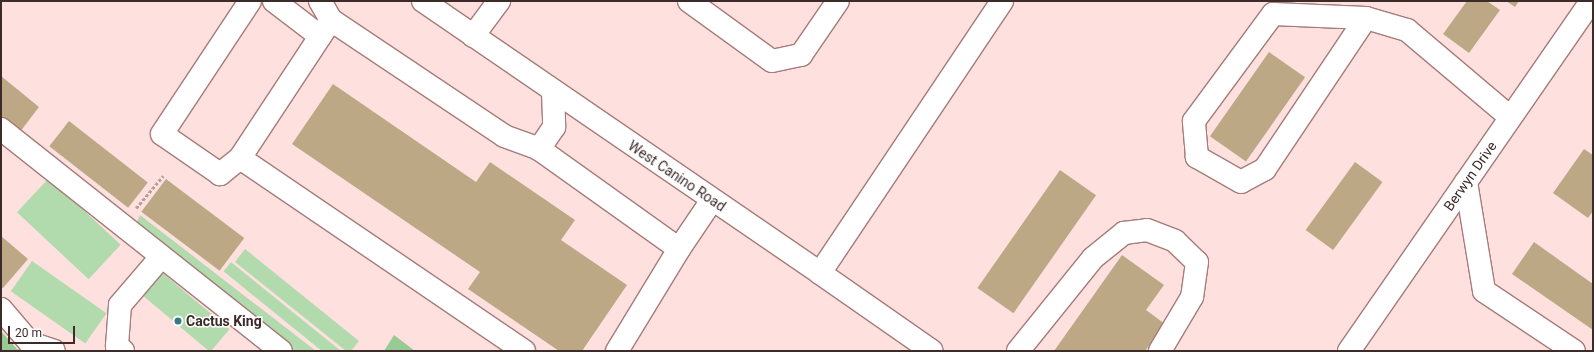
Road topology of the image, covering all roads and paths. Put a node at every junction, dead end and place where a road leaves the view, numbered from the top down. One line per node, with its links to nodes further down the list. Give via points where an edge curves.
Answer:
1 (250, 1): 17 (street, via 162,134 220,174)
2 (274, 1): 11 (street)
3 (320, 1): 11 (street)
4 (423, 1): 12 (street, West Canino Road)
5 (499, 1): 12 (street)
6 (688, 1): 7 (street, via 772,61 801,55)
7 (838, 1)
8 (1591, 1): 14 (street, Berwyn Drive)
9 (998, 2): 24 (street)
10 (1366, 18): 10 (street, via 1265,169 1241,182 1197,157 1194,121 1273,14); 14 (street, via 1407,30)
11 (326, 28): 16 (street, via 504,136); 17 (street)
12 (473, 36): 13 (street, West Canino Road)
13 (553, 91): 16 (street, via 554,127); 20 (street, West Canino Road)
14 (1510, 117): 19 (street, Berwyn Drive)
15 (1, 129): 21 (street)
16 (539, 149): 22 (street)
17 (240, 158): 29 (street)
18 (163, 176): 21 (path)
19 (1466, 182): 34 (street, Berwyn Drive); 35 (street, via 1484,291)
20 (712, 200): 22 (street); 24 (street, West Canino Road)
21 (122, 226): 23 (street)
22 (679, 249): 30 (street)
23 (161, 257): 26 (street, via 120,305); 28 (street)
24 (820, 273): 31 (street, West Canino Road)
25 (1, 309): 27 (street, via 30,342)
26 (115, 350)
27 (54, 351)
28 (281, 351)
29 (524, 351)
30 (617, 351)
31 (932, 351)
32 (1018, 351): 33 (street, via 1093,258 1124,233 1147,230 1174,241 1197,262 1192,297)
33 (1160, 351)
34 (1349, 351)
35 (1574, 351)

